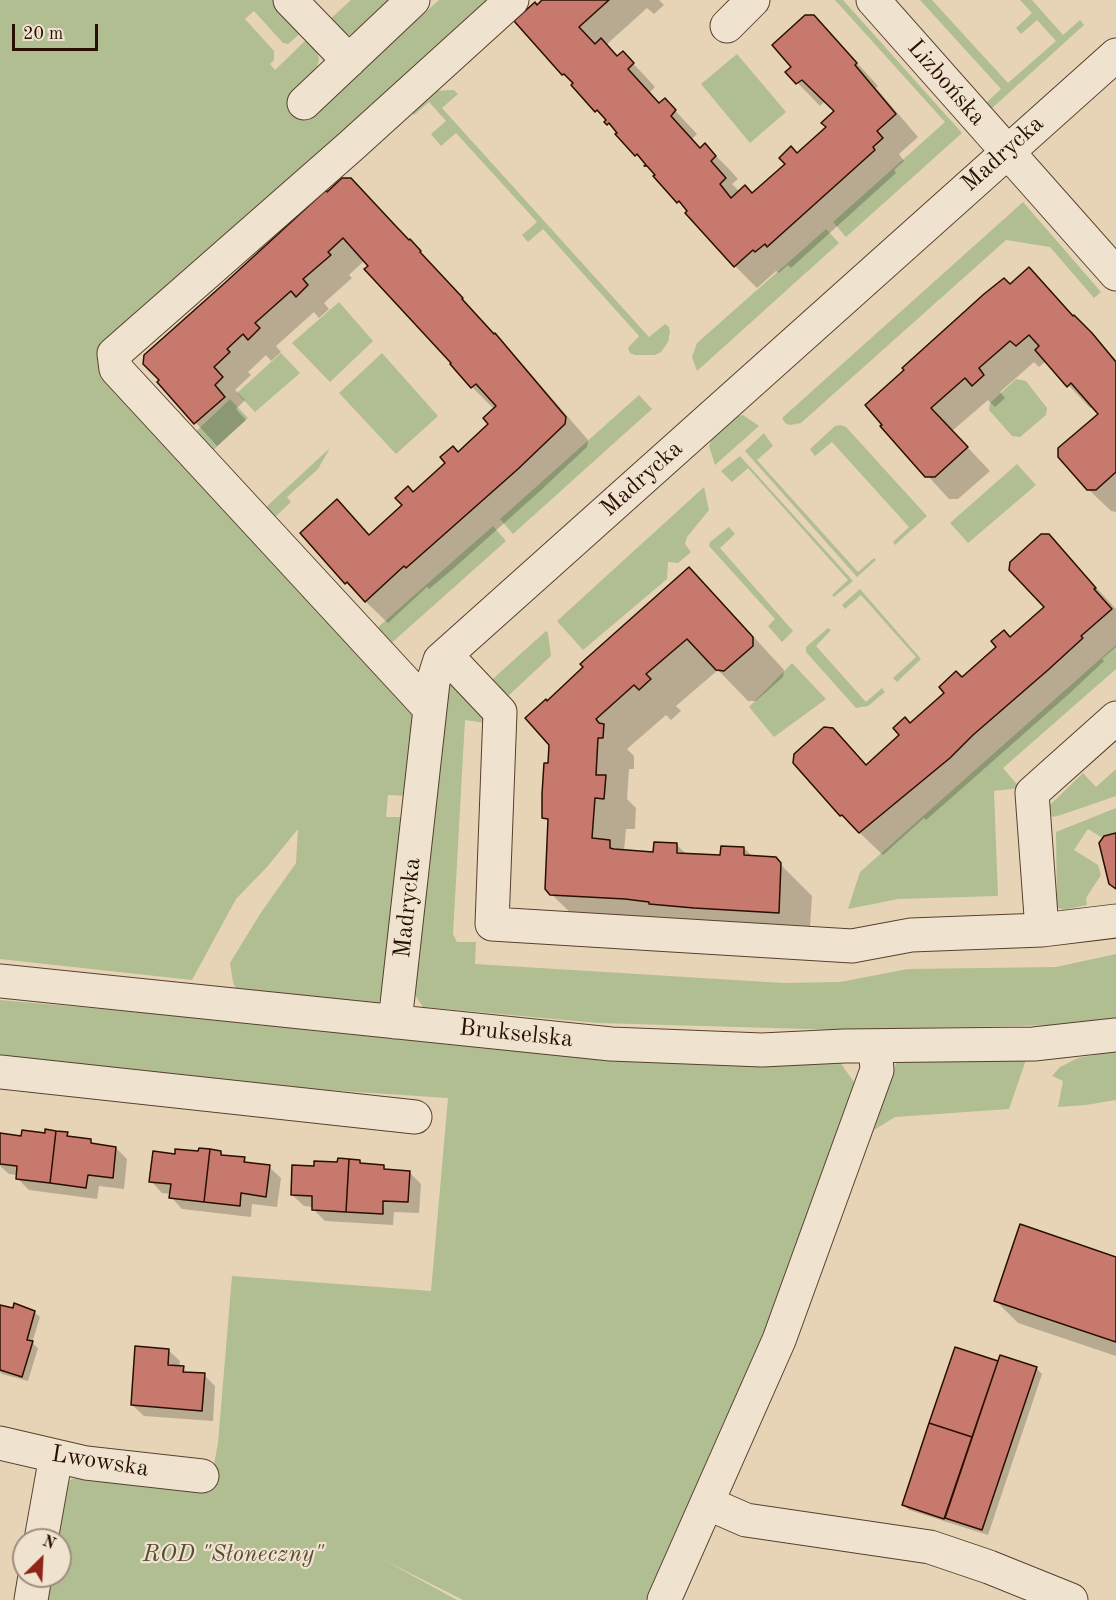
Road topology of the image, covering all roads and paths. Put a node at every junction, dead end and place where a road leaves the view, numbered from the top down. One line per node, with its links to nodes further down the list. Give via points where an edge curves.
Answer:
1 (290, 0): 8 (street)
2 (413, 0): 8 (street)
3 (512, 0): 13 (street, via 114,354 116,369)
4 (753, 0): 6 (street)
5 (873, 0): 10 (street, Lizbońska)
6 (727, 26)
7 (1116, 55): 10 (street, Madrycka)
8 (349, 61): 9 (street)
9 (304, 104)
10 (1006, 152): 11 (street, Lizbońska); 12 (street, Madrycka)
11 (1116, 274)
12 (446, 655): 13 (street, Madrycka, via 435,675); 16 (street, via 500,712 492,924 852,946 911,935)
13 (430, 709): 18 (street, Madrycka)
14 (1116, 718): 16 (street, via 1032,793)
15 (1116, 921): 16 (street)
16 (1042, 930)
17 (0, 981): 18 (street, Brukselska)
18 (395, 1022): 20 (street, Brukselska, via 623,1044 762,1050)
19 (1116, 1035): 20 (street, Brukselska, via 1034,1044)
20 (875, 1046): 26 (street, via 877,1070 779,1340)
21 (0, 1072): 22 (street)
22 (415, 1117)
23 (0, 1443): 24 (street, Lwowska)
24 (56, 1456): 25 (street, Lwowska); 27 (street)
25 (202, 1476)
26 (707, 1503): 28 (street); 29 (street, via 746,1520 930,1547)
27 (44, 1528)
28 (664, 1600)
29 (1071, 1600)

